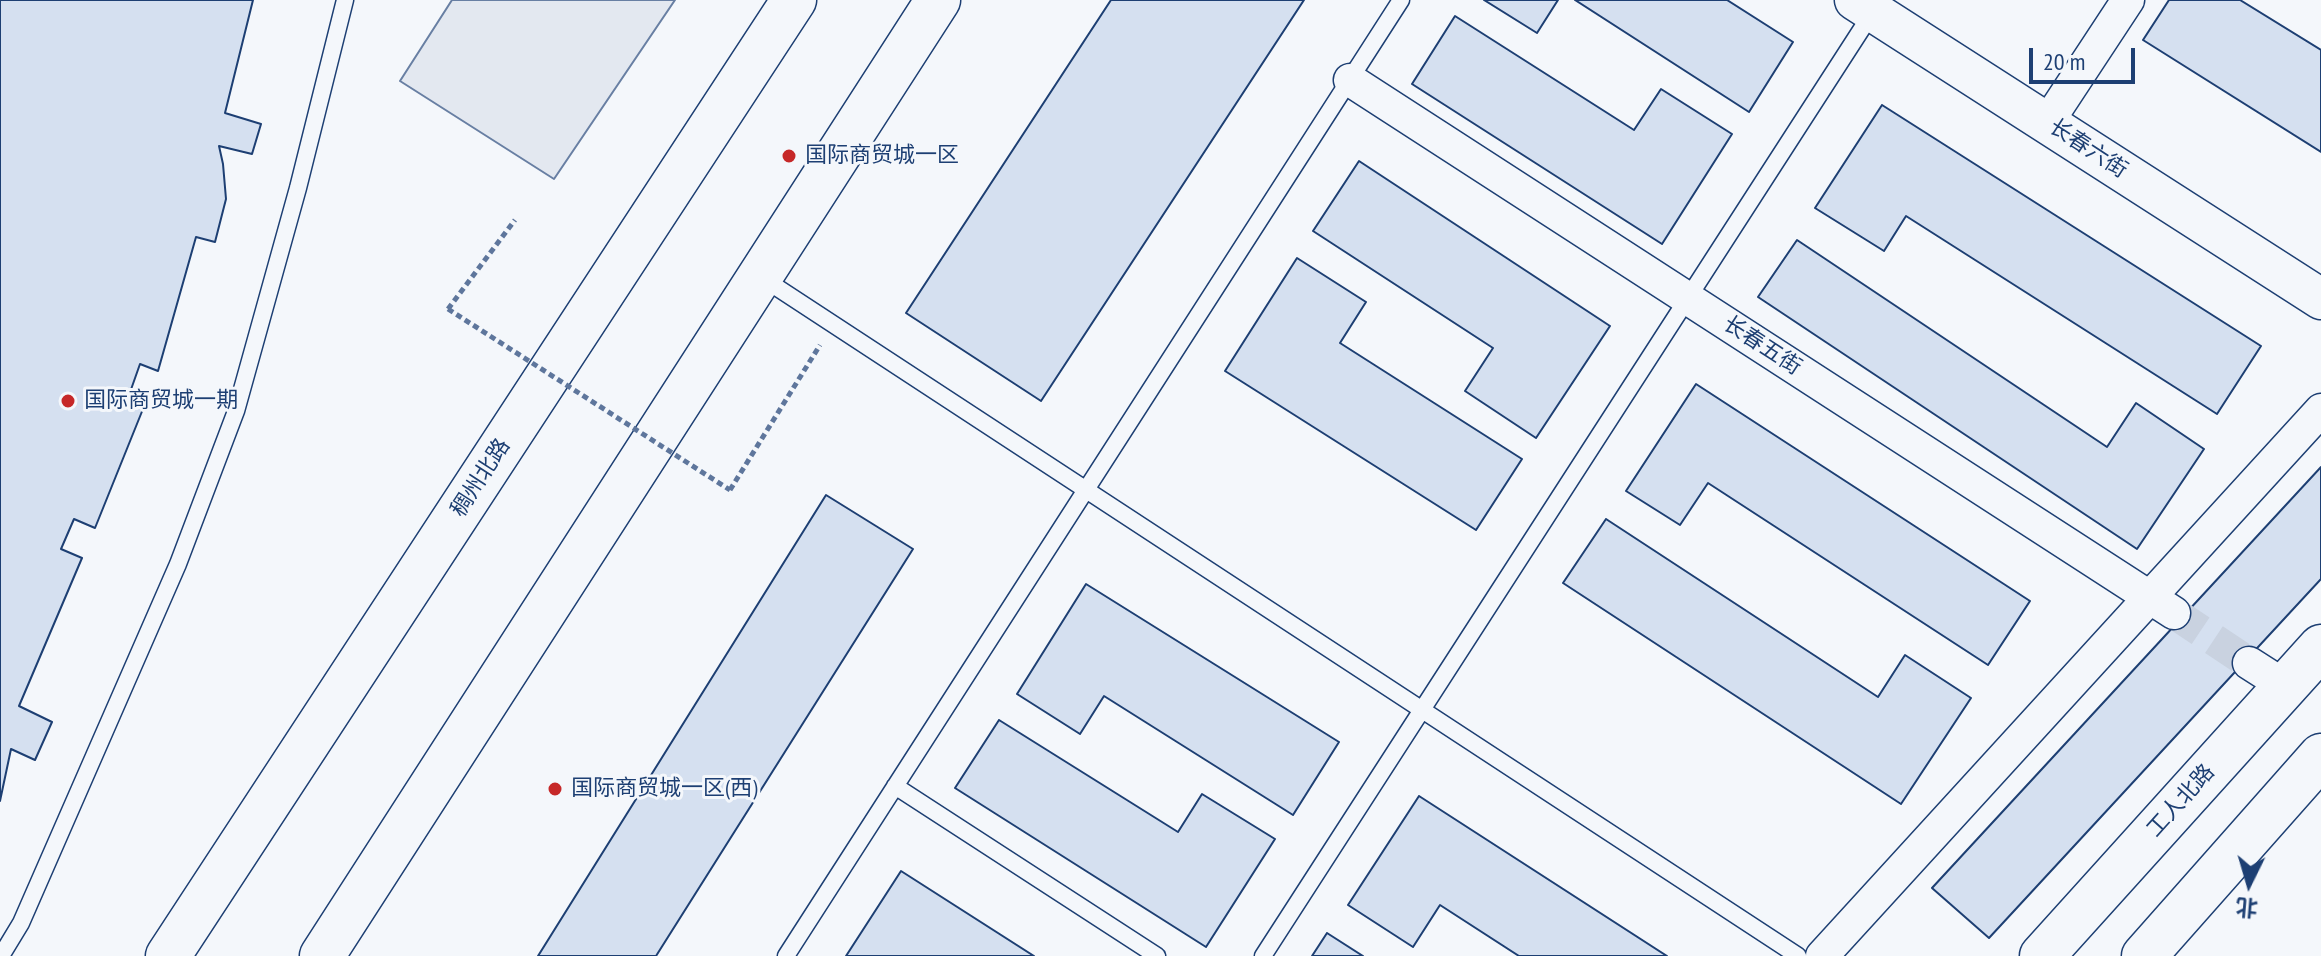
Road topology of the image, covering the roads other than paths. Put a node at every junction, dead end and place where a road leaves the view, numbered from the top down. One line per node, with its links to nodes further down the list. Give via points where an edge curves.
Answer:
1 (345, 0): 21 (lane, via 236,411 178,564 21,923)
2 (794, 0): 22 (main road, 稠州北路)
3 (938, 0): 9 (main road)
4 (1401, 0): 7 (lane)
5 (2128, 0): 8 (street)
6 (1864, 6): 8 (street, 长春六街); 10 (lane)
7 (1350, 80): 10 (street, 长春五街); 13 (lane)
8 (2047, 123): 11 (street, 长春六街)
9 (760, 276): 13 (lane); 23 (main road)
10 (1688, 298): 14 (street, 长春五街); 18 (lane)
11 (2321, 299)
12 (2321, 410): 14 (street)
13 (1086, 490): 18 (lane); 20 (lane)
14 (2162, 606): 28 (street)
15 (2321, 647): 17 (main road, 工人北路)
16 (2249, 663): 17 (street)
17 (2285, 686): 29 (main road, 工人北路)
18 (1422, 710): 26 (lane); 27 (lane)
19 (2321, 756): 30 (main road)
20 (895, 786): 24 (lane); 25 (lane)
21 (1, 956)
22 (168, 956)
23 (322, 956)
24 (786, 956)
25 (1157, 956)
26 (1263, 956)
27 (1798, 956)
28 (1822, 956)
29 (2042, 956)
30 (2144, 956)

